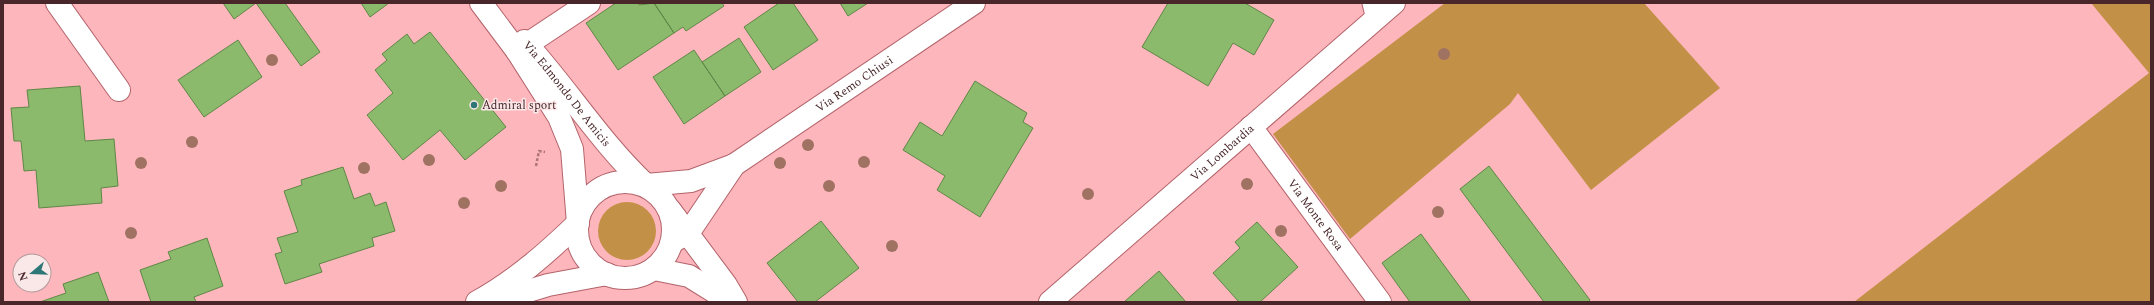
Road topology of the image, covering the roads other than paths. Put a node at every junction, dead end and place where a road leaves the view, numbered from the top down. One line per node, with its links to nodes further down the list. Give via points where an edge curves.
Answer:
1 (57, 3): 9 (street)
2 (481, 3): 8 (street, Via Edmondo De Amicis)
3 (487, 3): 8 (street, Via Edmondo De Amicis)
4 (589, 3): 8 (street)
5 (974, 3): 11 (street, Via Remo Chiusi)
6 (1394, 3): 7 (street, Via Lombardia)
7 (1373, 11): 10 (street, Via Lombardia)
8 (522, 48): 12 (street, Via Edmondo De Amicis, via 623,164); 13 (street, Via Edmondo De Amicis, via 559,117 572,149)
9 (119, 90)
10 (1252, 127): 21 (street, Via Lombardia); 22 (street, Via Monte Rosa)
11 (734, 165): 12 (street, Via Remo Chiusi, via 691,181); 14 (street, Via Remo Chiusi)
12 (646, 185): 13 (street, via 630,181 613,182 598,189 585,201); 14 (street, via 660,196 670,210 674,227)
13 (578, 223): 16 (street, via 578,240 582,251 588,261); 17 (street, via 533,264 494,293)
14 (680, 237): 15 (street); 20 (street, via 726,285)
15 (654, 269): 16 (street, via 627,278); 19 (street, via 689,276)
16 (607, 274): 18 (street, via 548,286)
17 (477, 302)
18 (492, 302)
19 (731, 302)
20 (736, 302)
21 (1050, 302)
22 (1380, 302)

